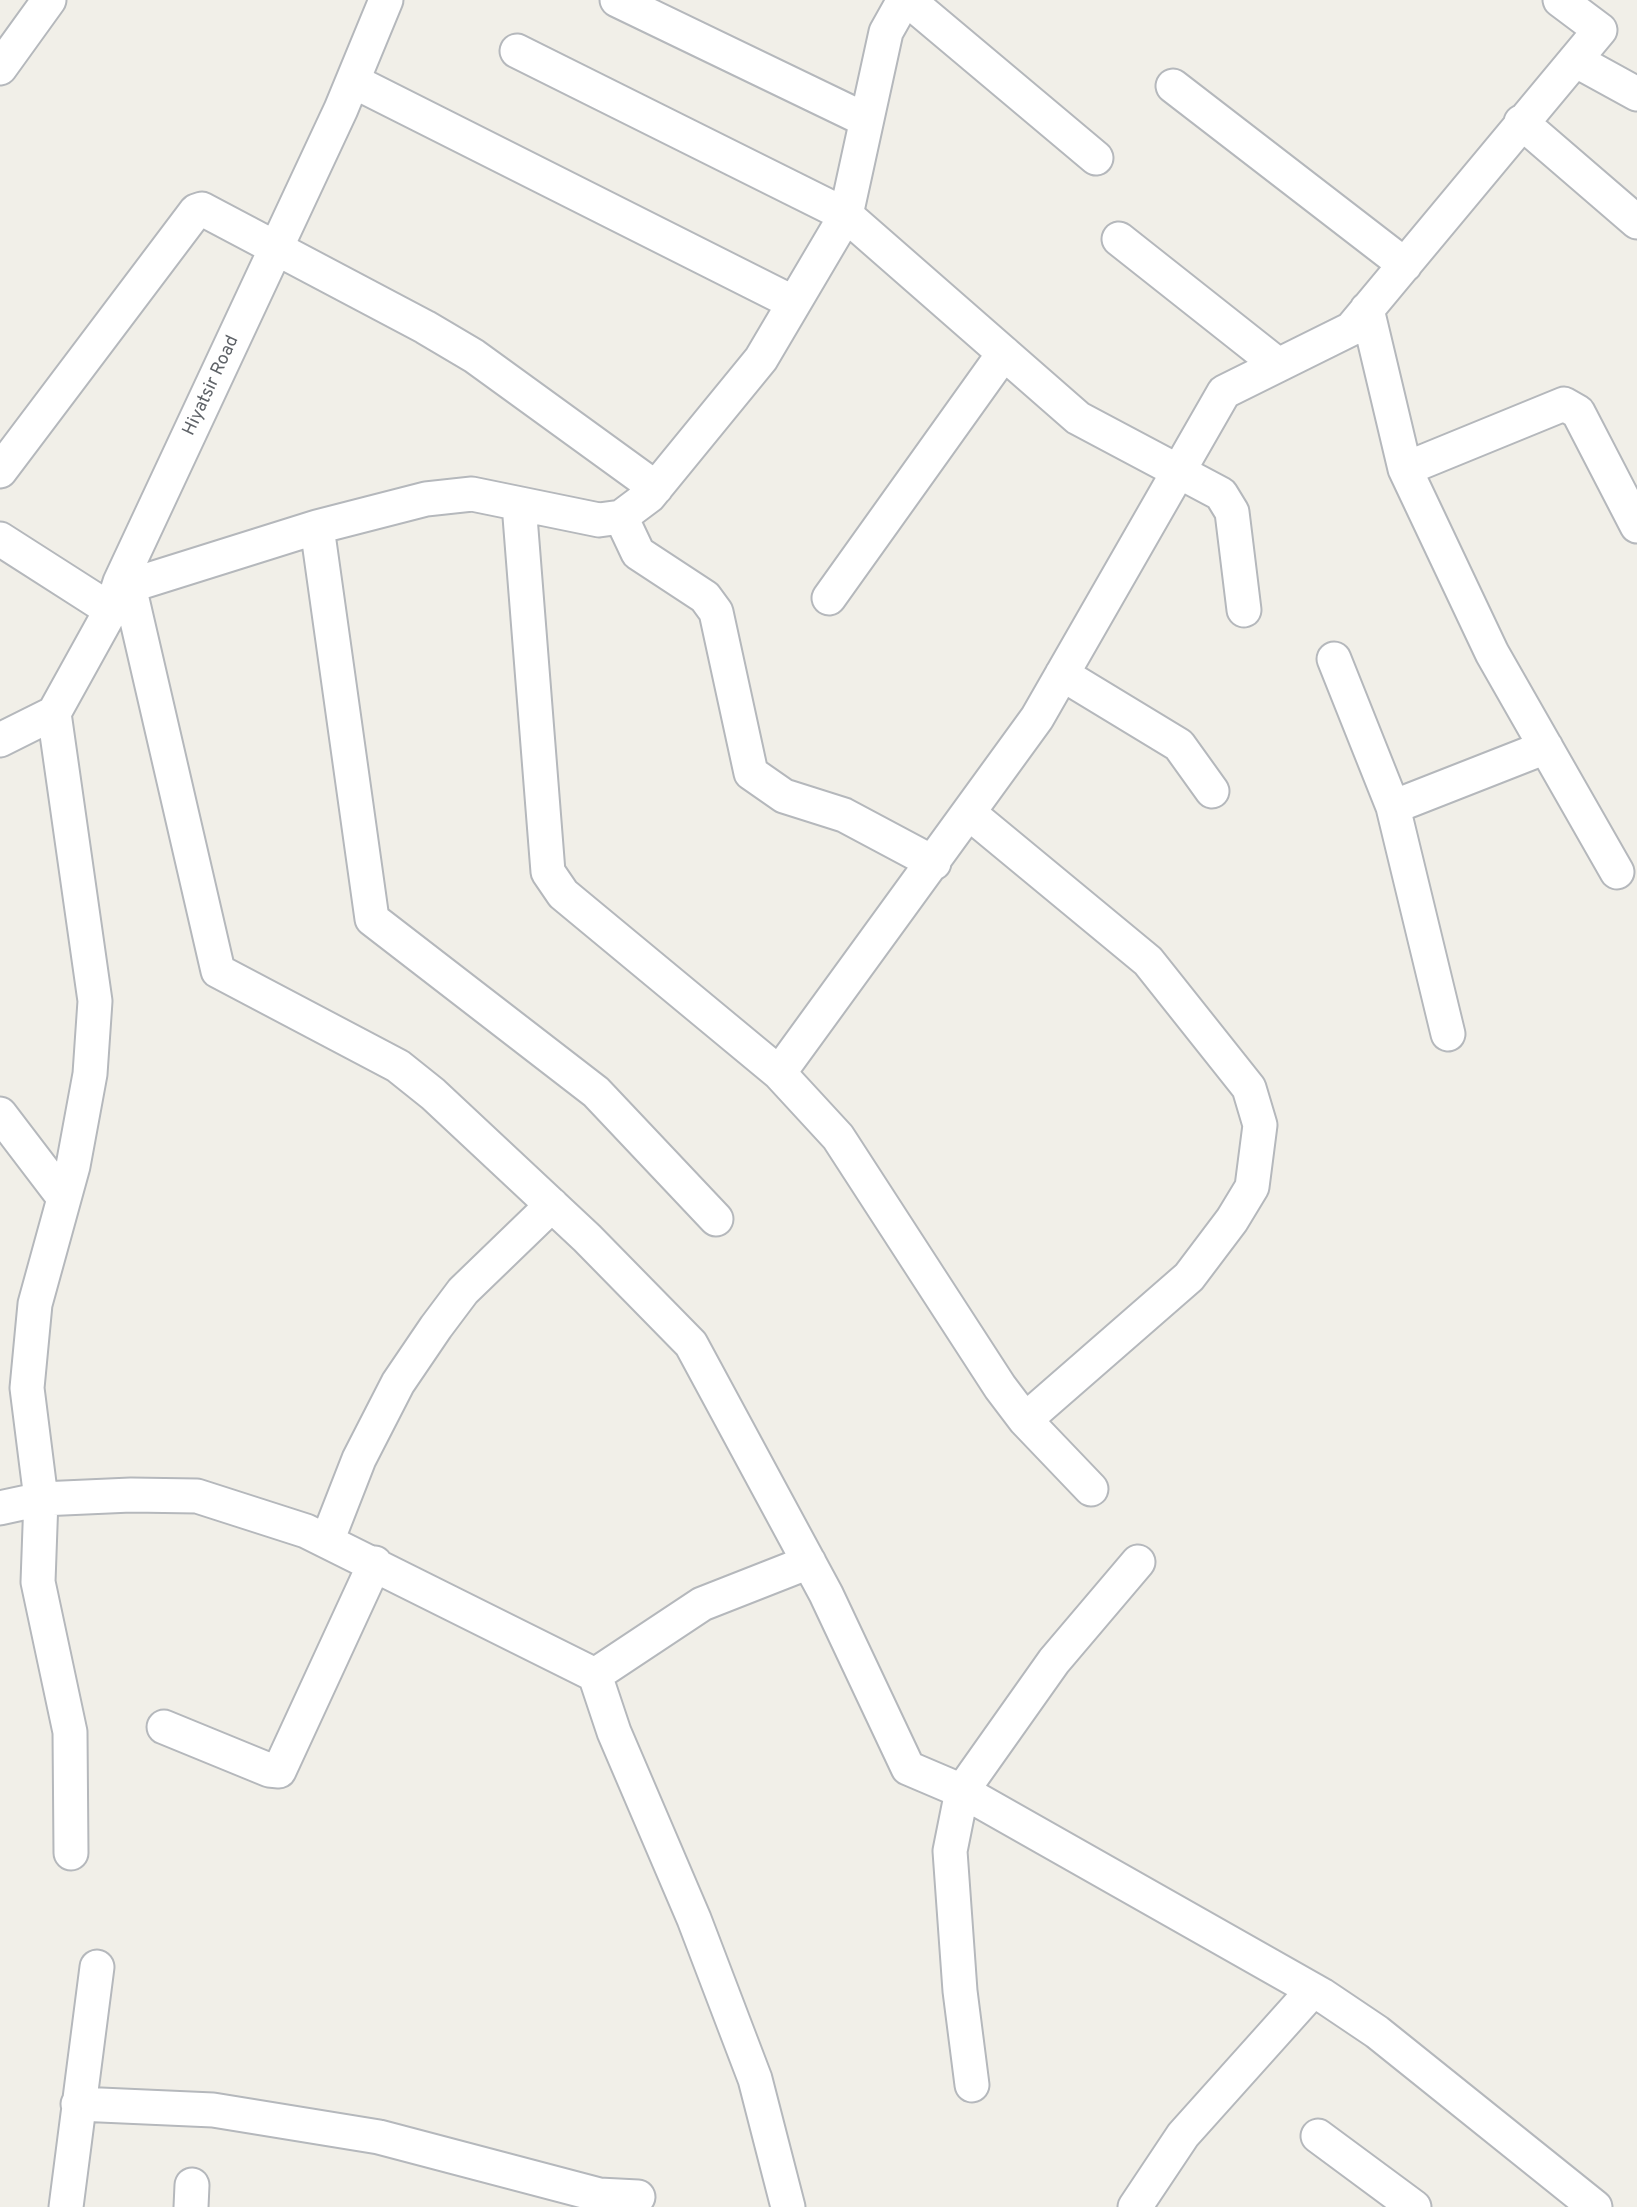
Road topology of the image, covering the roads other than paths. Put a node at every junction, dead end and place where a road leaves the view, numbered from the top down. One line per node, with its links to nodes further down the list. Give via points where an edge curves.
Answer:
1 (49, 0): 8 (street)
2 (386, 0): 9 (street, Hiyatsir Road)
3 (617, 0): 12 (street)
4 (906, 0): 12 (street, via 886,32); 14 (street)
5 (1560, 0): 7 (street, via 1600,30)
6 (517, 51): 15 (street)
7 (1575, 60): 11 (street); 13 (street)
8 (0, 68)
9 (353, 81): 18 (street, Hiyatsir Road); 20 (street)
10 (1173, 86): 19 (street)
11 (1637, 94)
12 (866, 120): 15 (street)
13 (1521, 122): 16 (street); 19 (street)
14 (1096, 158)
15 (846, 215): 20 (street); 22 (street)
16 (1637, 222)
17 (1119, 239): 23 (street)
18 (276, 248): 25 (street, via 202,209 195,211); 27 (street, via 474,356); 33 (street, Hiyatsir Road)
19 (1405, 265): 21 (street)
20 (794, 303): 27 (street, via 761,359)
21 (1367, 309): 23 (street, via 1352,329); 24 (street)
22 (1004, 353): 26 (street, via 1078,418); 34 (street)
23 (1277, 364): 26 (street, via 1224,393)
24 (1405, 469): 30 (street, via 1563,404 1578,412); 40 (street, via 1492,653)
25 (0, 471)
26 (1177, 473): 35 (street, via 1222,494 1232,512); 37 (street)
27 (656, 488): 29 (street)
28 (519, 504): 29 (street, via 599,520); 31 (street, via 472,494 426,499); 47 (street, via 548,872 562,894)
29 (621, 517): 44 (street, via 638,553 705,597 716,612 751,773 784,796 844,815)
30 (1637, 526)
31 (317, 527): 33 (street); 51 (street, via 372,919 596,1092)
32 (0, 539): 33 (street)
33 (120, 593): 38 (street, Hiyatsir Road); 50 (street, via 218,971 398,1066)
34 (829, 598)
35 (1244, 610)
36 (1334, 659): 42 (street)
37 (1062, 674): 41 (street, via 1179,745); 43 (street, via 1037,718)
38 (54, 713): 39 (street); 49 (street, via 95,1001 90,1074)
39 (0, 740)
40 (1546, 747): 42 (street); 45 (street)
41 (1212, 791)
42 (1394, 807): 46 (street)
43 (969, 813): 44 (street); 52 (street, via 1148,961 1250,1088 1260,1125 1252,1187 1189,1277)
44 (934, 863): 47 (street)
45 (1617, 872)
46 (1448, 1034)
47 (779, 1073): 52 (street, via 838,1138)
48 (0, 1114): 49 (street)
49 (64, 1198): 54 (street, via 35,1304 27,1388)
50 (552, 1205): 56 (street, via 463,1291 406,1372 359,1460); 57 (street, via 691,1344)
51 (716, 1219)
52 (1025, 1420): 53 (street)
53 (1091, 1489)
54 (41, 1499): 55 (street); 56 (street, via 197,1496); 63 (street, via 38,1582 70,1732)
55 (0, 1508)
56 (327, 1541): 59 (street)
57 (808, 1562): 60 (street, via 702,1604); 62 (street, via 908,1768)
58 (1138, 1562): 62 (street)
59 (374, 1563): 60 (street); 61 (street, via 279,1771)
60 (595, 1675): 71 (street, via 755,2079)
61 (164, 1727)
62 (954, 1788): 65 (street); 66 (street, via 950,1851)
63 (71, 1853)
64 (97, 1966): 67 (street)
65 (1313, 1990): 72 (street, via 1183,2135); 74 (street, via 1377,2032)
66 (972, 2085)
67 (78, 2104): 69 (street, via 213,2110 379,2137 599,2195); 70 (street)
68 (1318, 2136): 73 (street)
69 (638, 2197)
70 (66, 2207)
71 (788, 2207)
72 (1135, 2207)
73 (1414, 2207)
74 (1595, 2207)

